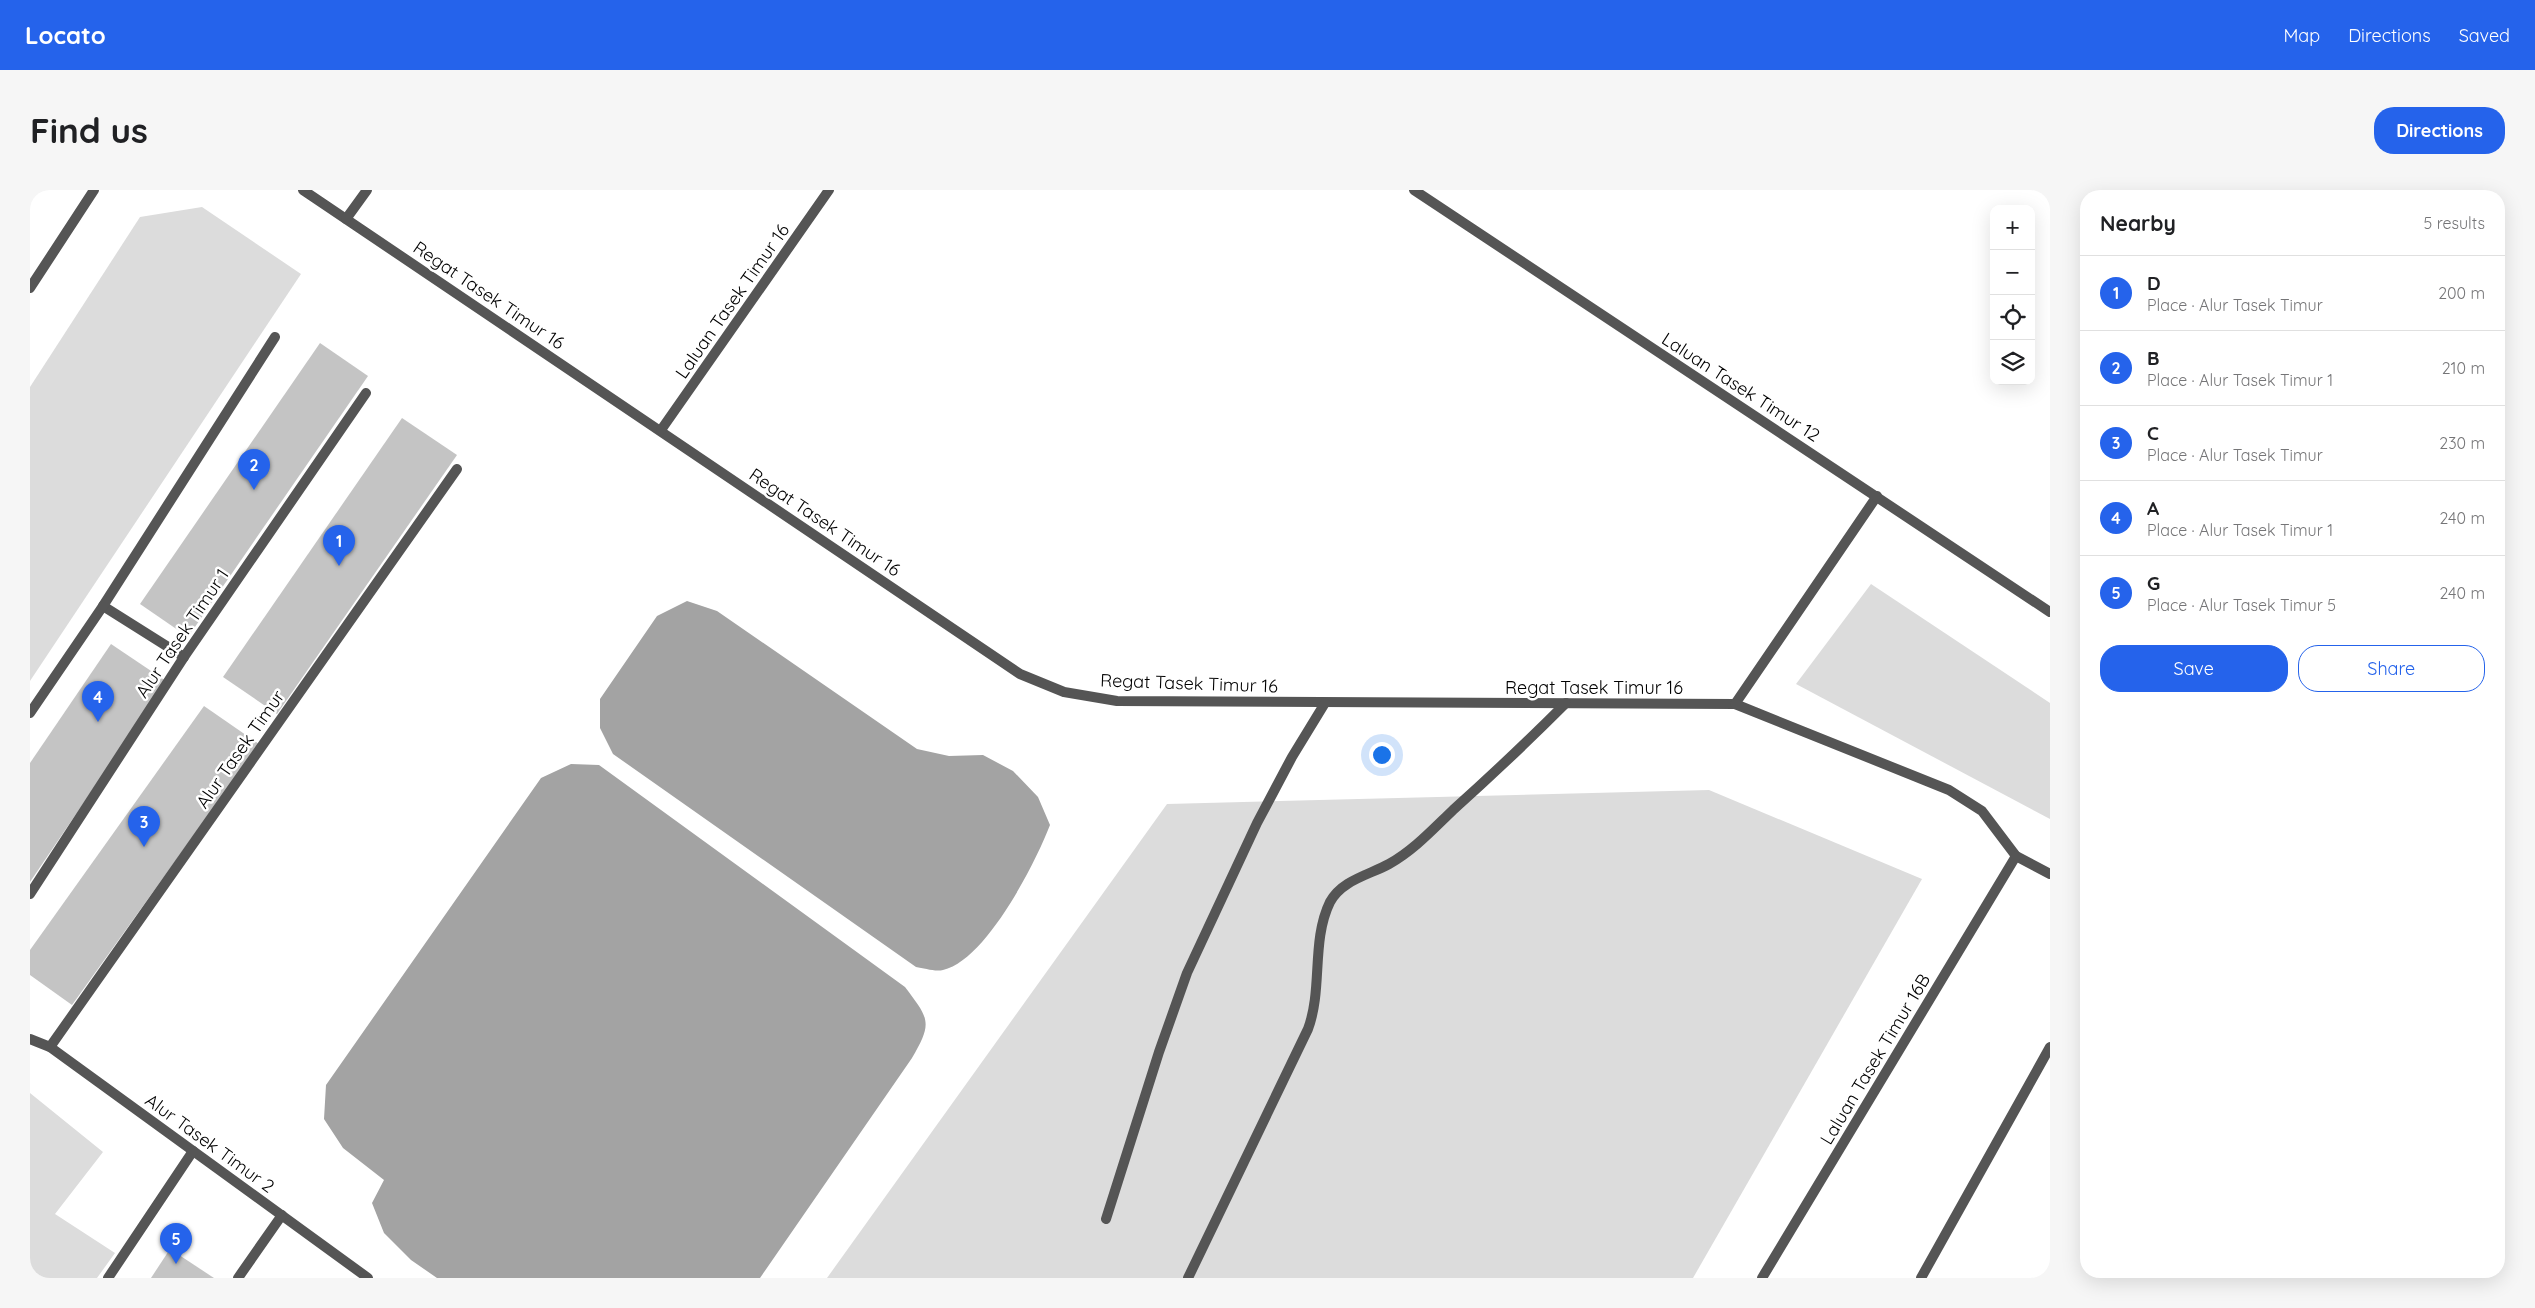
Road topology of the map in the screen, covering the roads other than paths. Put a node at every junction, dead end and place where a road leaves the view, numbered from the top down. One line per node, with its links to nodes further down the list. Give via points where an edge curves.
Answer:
1 (94, 190): 7 (street)
2 (303, 190): 6 (street, Regat Tasek Timur 16)
3 (368, 190): 6 (street)
4 (829, 190): 10 (street, Laluan Tasek Timur 16)
5 (1414, 190): 12 (street, Laluan Tasek Timur 12)
6 (346, 219): 10 (street, Regat Tasek Timur 16)
7 (30, 288)
8 (274, 337): 13 (street)
9 (366, 393): 15 (street, Alur Tasek Timur 1)
10 (661, 430): 16 (street, Regat Tasek Timur 16, via 1020,674 1055,689 1117,700)
11 (457, 470): 24 (street, Alur Tasek Timur)
12 (1877, 496): 14 (street, Laluan Tasek Timur 12); 18 (street)
13 (103, 606): 15 (street); 19 (street)
14 (2050, 612)
15 (184, 657): 22 (street, Alur Tasek Timur 1)
16 (1325, 703): 17 (street, Regat Tasek Timur 16); 28 (street, via 1257,823 1187,973 1158,1052)
17 (1566, 703): 18 (street, Regat Tasek Timur 16); 32 (street, via 1421,841 1389,864 1351,881 1330,902 1320,937 1316,1001 1308,1029)
18 (1736, 704): 20 (street, via 1949,790 1982,811)
19 (30, 713)
20 (2016, 856): 21 (street); 33 (street, Laluan Tasek Timur 16B)
21 (2050, 874)
22 (30, 894)
23 (30, 1040): 24 (street, Alur Tasek Timur 2)
24 (50, 1047): 26 (street, Alur Tasek Timur 2)
25 (2050, 1047): 34 (street)
26 (193, 1151): 27 (street, Alur Tasek Timur 2); 29 (street)
27 (282, 1215): 30 (street); 31 (street, Alur Tasek Timur 2)
28 (1106, 1219)
29 (108, 1278)
30 (238, 1278)
31 (368, 1278)
32 (1188, 1278)
33 (1762, 1278)
34 (1922, 1278)

